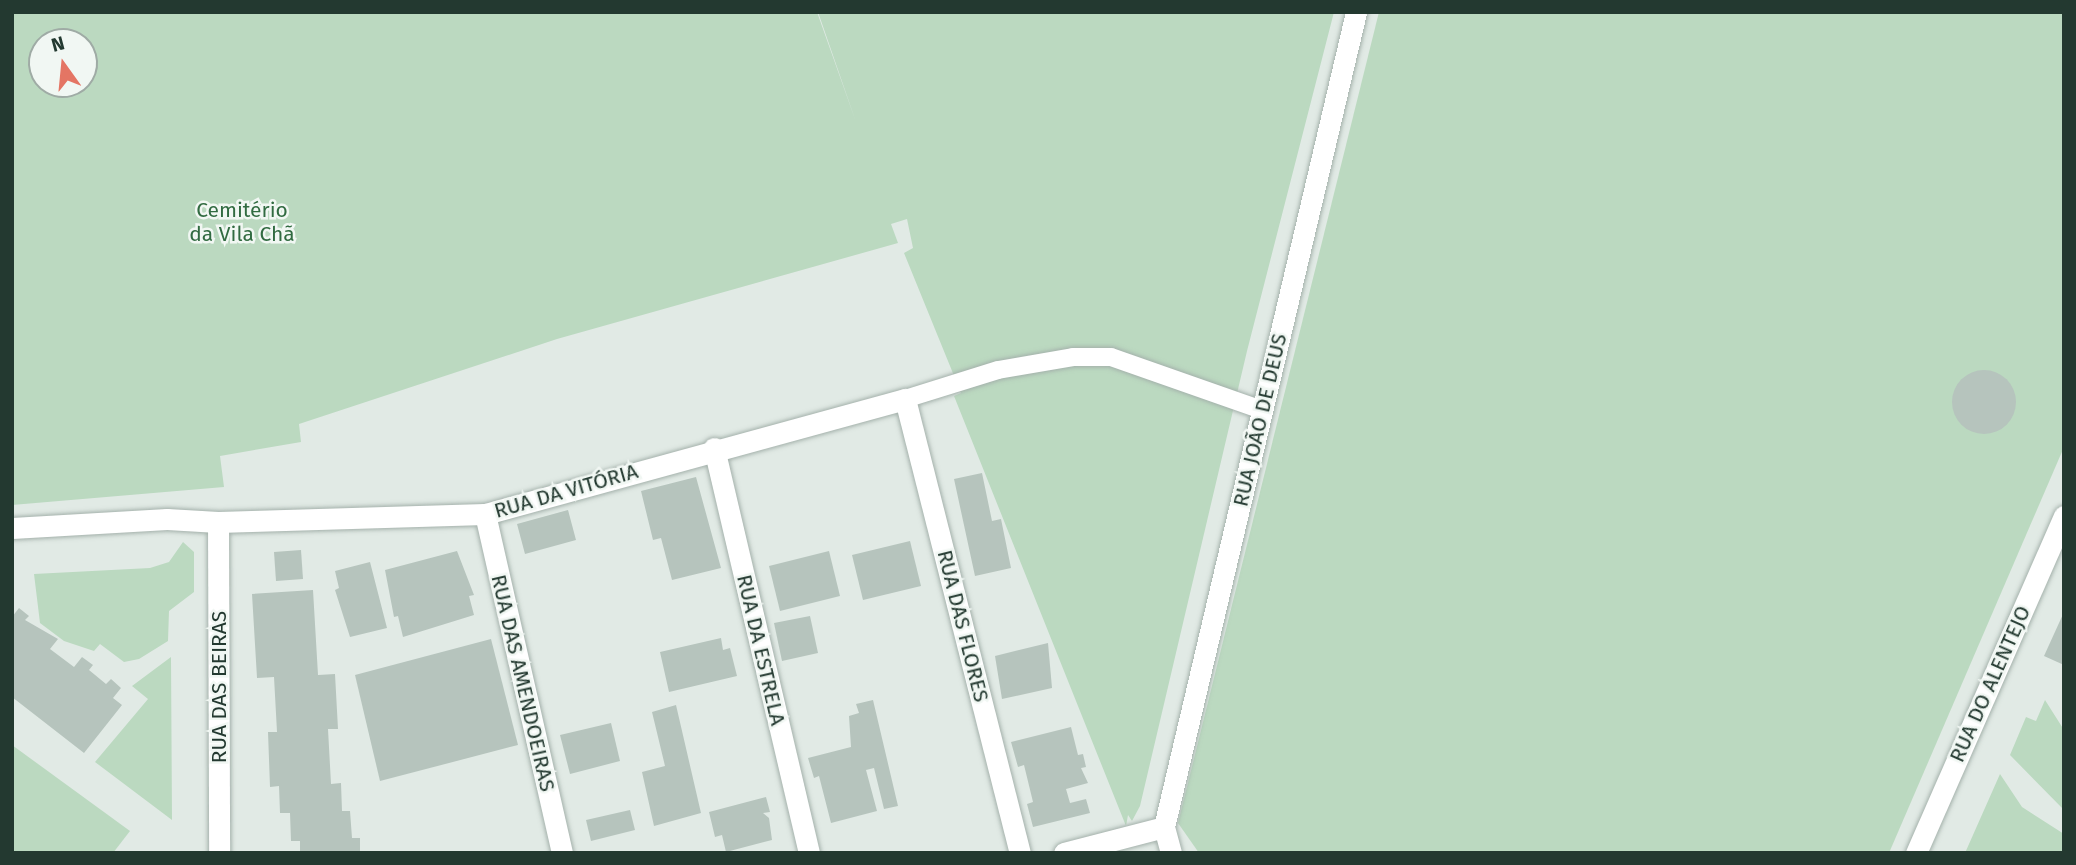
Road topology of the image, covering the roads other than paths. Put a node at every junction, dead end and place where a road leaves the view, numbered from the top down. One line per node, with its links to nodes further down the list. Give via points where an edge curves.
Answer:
1 (1356, 12): 3 (street, RUA JOÃO DE DEUS)
2 (905, 399): 3 (lane, via 998,370 1073,357 1111,357); 4 (street, RUA DA VITÓRIA); 13 (street, RUA DAS FLORES)
3 (1262, 410): 9 (street, RUA JOÃO DE DEUS)
4 (714, 448): 5 (street, RUA DA VITÓRIA); 12 (street, RUA DA ESTRELA)
5 (485, 514): 7 (street, RUA DA VITÓRIA); 11 (street, RUA DAS AMENDOEIRAS)
6 (2064, 516): 16 (street, RUA DO ALENTEJO)
7 (218, 522): 8 (street, RUA DA VITÓRIA, via 167,519); 10 (street, RUA DAS BEIRAS)
8 (12, 528)
9 (1164, 827): 14 (street); 15 (street)
10 (219, 853)
11 (562, 853)
12 (809, 853)
13 (1020, 853)
14 (1064, 853)
15 (1171, 853)
16 (1916, 853)

